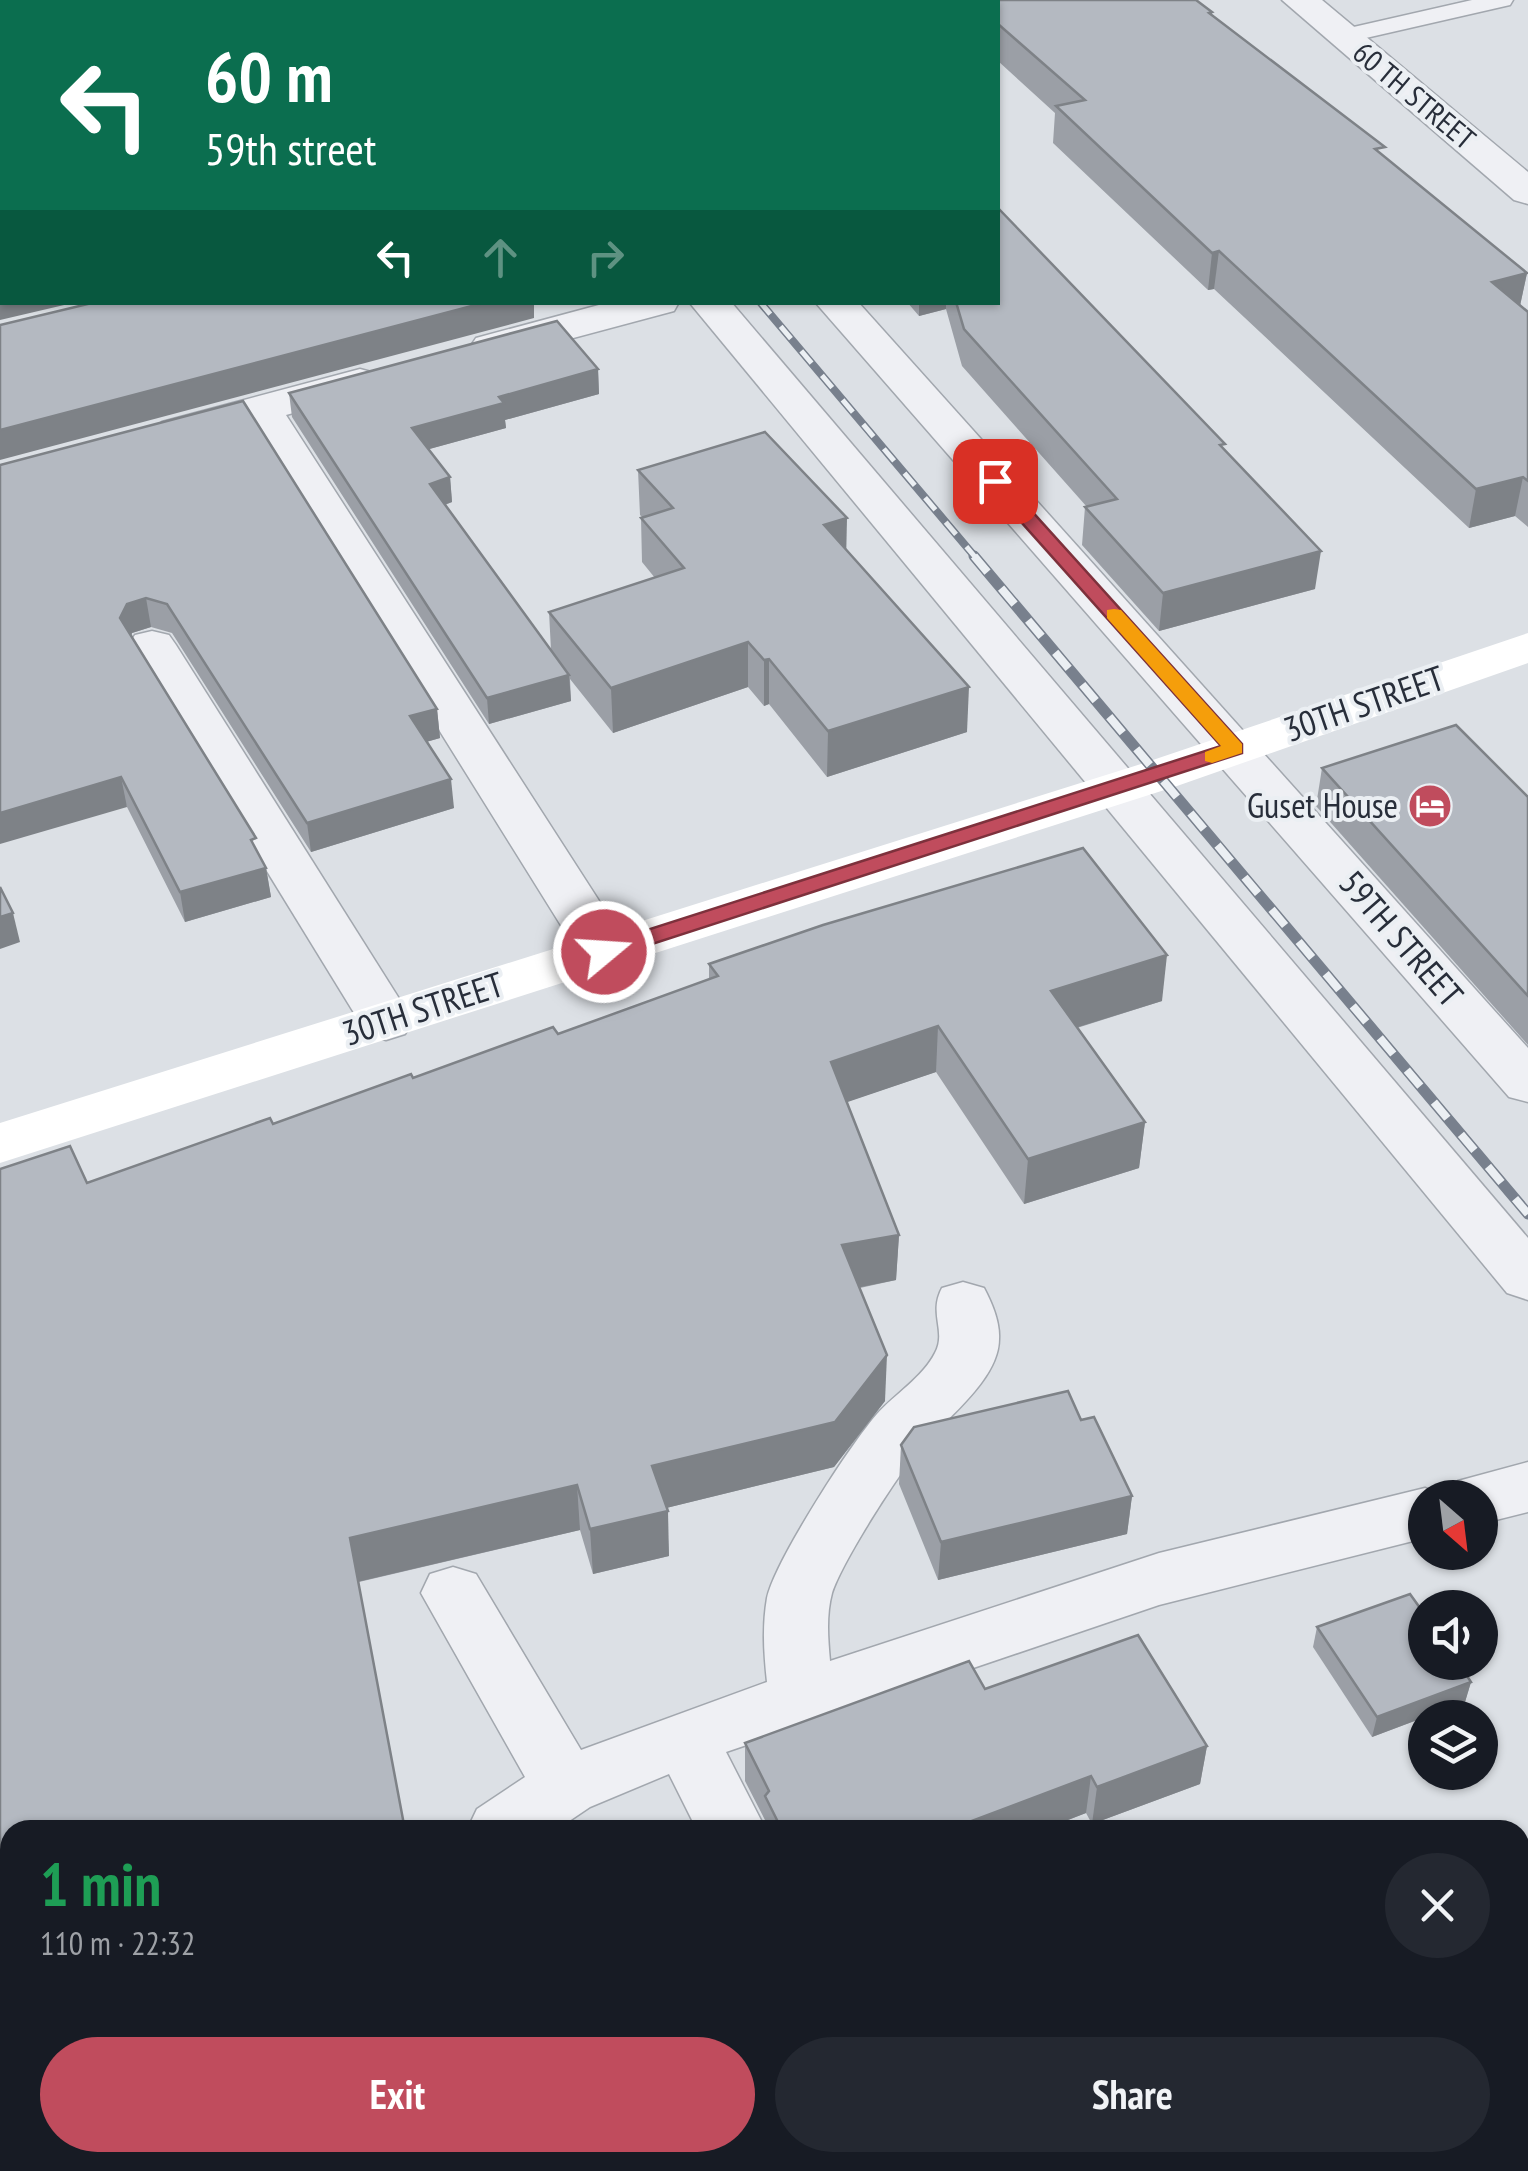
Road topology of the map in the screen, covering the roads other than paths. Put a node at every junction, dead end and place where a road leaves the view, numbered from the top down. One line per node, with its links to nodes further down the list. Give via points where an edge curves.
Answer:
1 (1300, 0): 3 (street, 60 TH STREET)
2 (1502, 0): 3 (lane)
3 (1344, 36): 4 (street, 60 TH STREET)
4 (1528, 192)
5 (648, 305): 8 (street)
6 (712, 305): 15 (street)
7 (838, 305): 14 (street, 59TH STREET)
8 (451, 358)
9 (394, 373): 10 (street)
10 (261, 408): 11 (street); 16 (street)
11 (146, 439)
12 (152, 645): 17 (street)
13 (1528, 647): 14 (main road, 30TH STREET)
14 (1234, 749): 15 (main road, 30TH STREET); 18 (street, 59TH STREET)
15 (1116, 787): 16 (main road, 30TH STREET); 20 (street)
16 (604, 952): 17 (main road, 30TH STREET)
17 (386, 1020): 19 (main road, 30TH STREET)
18 (1528, 1083)
19 (0, 1144)
20 (1528, 1278)
21 (963, 1304): 26 (street, via 970,1342 958,1370 896,1434 800,1594 794,1634)
22 (1528, 1488): 23 (street)
23 (1498, 1496)
24 (1408, 1517): 26 (street, via 1160,1579)
25 (453, 1593): 28 (street)
26 (801, 1699): 27 (street)
27 (684, 1738): 28 (street); 30 (street)
28 (566, 1786): 29 (street)
29 (516, 1820)
30 (727, 1820)

